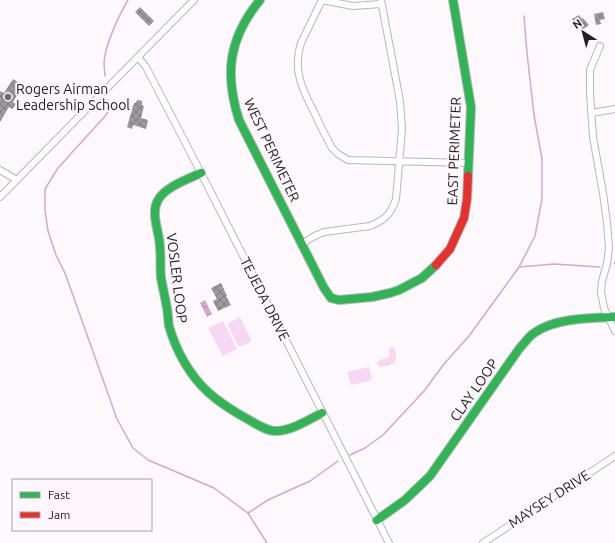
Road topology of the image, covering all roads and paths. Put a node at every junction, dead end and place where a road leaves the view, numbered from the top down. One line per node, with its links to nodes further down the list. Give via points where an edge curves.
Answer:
1 (194, 0): 7 (street)
2 (260, 0): 16 (street, WEST PERIMETER, via 236,41 231,66 232,94 239,120)
3 (321, 0): 5 (street, via 353,6); 10 (street, via 301,43 298,73 304,92 329,144 348,160)
4 (453, 0): 11 (street, EAST PERIMETER, via 471,107)
5 (381, 2): 10 (street, via 400,101 402,128)
6 (600, 46): 9 (street, via 590,70)
7 (138, 56): 13 (street, TEJEDA DRIVE); 14 (street)
8 (615, 109): 9 (street)
9 (592, 113): 18 (street, via 593,137 607,223 607,264 601,292 604,308)
10 (399, 161): 11 (street); 16 (street, via 396,199 388,215 370,226 317,234)
11 (469, 163): 17 (street, EAST PERIMETER, via 464,218 450,249 440,261 422,278 400,290 372,297)
12 (0, 170): 14 (street)
13 (201, 173): 20 (street, TEJEDA DRIVE); 20 (street, VOSLER LOOP, via 159,197 155,207 162,284 170,327 178,350 203,387 220,402 267,430 281,431)
14 (17, 180): 15 (street)
15 (0, 197)
16 (303, 244): 17 (street, WEST PERIMETER, via 324,288 331,298)
17 (342, 300)
18 (612, 317): 19 (street); 22 (street, CLAY LOOP, via 553,324 533,334 519,349 430,476 417,490)
19 (615, 331)
20 (322, 413): 22 (street, TEJEDA DRIVE)
21 (615, 456): 24 (street, MAYSEY DRIVE)
22 (377, 520): 23 (street, TEJEDA DRIVE)
23 (389, 543)
24 (483, 543)

